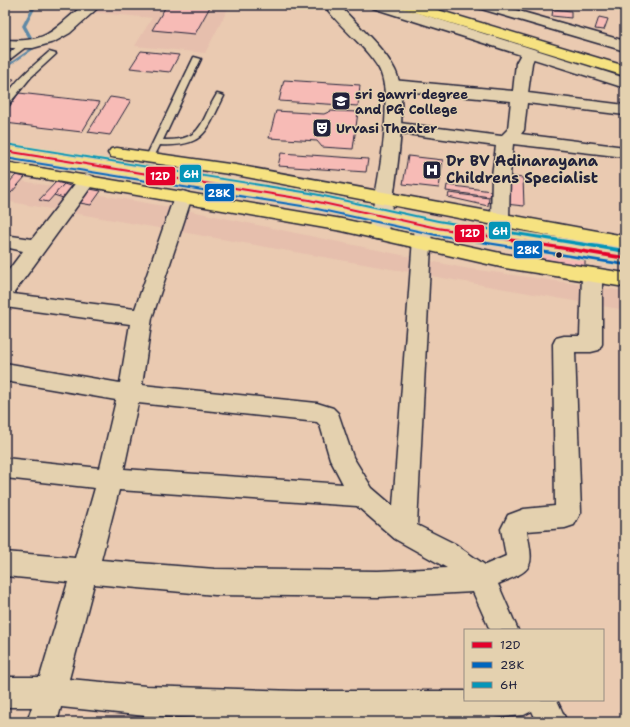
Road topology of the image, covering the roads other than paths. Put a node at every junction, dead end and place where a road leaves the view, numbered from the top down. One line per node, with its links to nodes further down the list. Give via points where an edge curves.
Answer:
1 (94, 5): 8 (street, via 62,31)
2 (331, 5): 17 (street, via 383,63 389,72)
3 (378, 5): 10 (street)
4 (406, 5): 15 (main road)
5 (446, 5): 12 (main road)
6 (483, 5): 9 (street)
7 (5, 44): 8 (street)
8 (29, 45): 14 (lane)
9 (625, 46)
10 (528, 53): 16 (street); 19 (street, via 524,63)
11 (52, 54): 20 (lane, via 28,75)
12 (625, 57)
13 (197, 59): 25 (lane)
14 (5, 61)
15 (625, 71)
16 (625, 83)
17 (392, 85): 19 (street); 22 (street)
18 (220, 96): 25 (lane, via 198,136 188,142)
19 (520, 97): 21 (street); 24 (street, via 516,130)
20 (5, 103)
21 (625, 110)
22 (392, 127): 24 (street); 31 (street)
23 (5, 138): 25 (main road)
24 (507, 140): 27 (street); 32 (street, via 501,175)
25 (154, 149): 31 (main road, via 236,170)
26 (5, 150): 31 (main road, via 302,199)
27 (625, 152)
28 (5, 167): 29 (main road)
29 (87, 180): 30 (main road); 36 (street)
30 (183, 197): 31 (main road); 42 (street)
31 (380, 216): 32 (main road); 33 (main road)
32 (500, 220): 35 (main road)
33 (422, 234): 37 (main road); 38 (main road, via 505,261); 48 (street)
34 (5, 241): 36 (street)
35 (625, 243)
36 (38, 247): 40 (street)
37 (625, 258)
38 (592, 275): 39 (main road); 51 (street, via 591,344 564,344 568,512 565,517 524,520 517,523 514,529 519,558 515,565)
39 (625, 280)
40 (5, 289)
41 (5, 300): 42 (street)
42 (142, 318): 44 (street)
43 (5, 372): 44 (street)
44 (129, 393): 46 (street); 47 (street, via 317,412 325,415 330,420 342,459)
45 (5, 468): 46 (street)
46 (110, 479): 47 (street); 50 (street)
47 (363, 496): 48 (street)
48 (404, 531): 51 (street, via 457,560)
49 (5, 564): 50 (street)
50 (85, 570): 51 (street, via 215,582 378,584); 54 (street)
51 (481, 579): 52 (street, via 492,598)
52 (504, 629)
53 (5, 692): 54 (street)
54 (52, 692): 55 (street, via 146,701 296,706 463,706); 57 (street)
55 (514, 701)
56 (542, 701): 58 (street)
57 (42, 722)
58 (552, 722)

